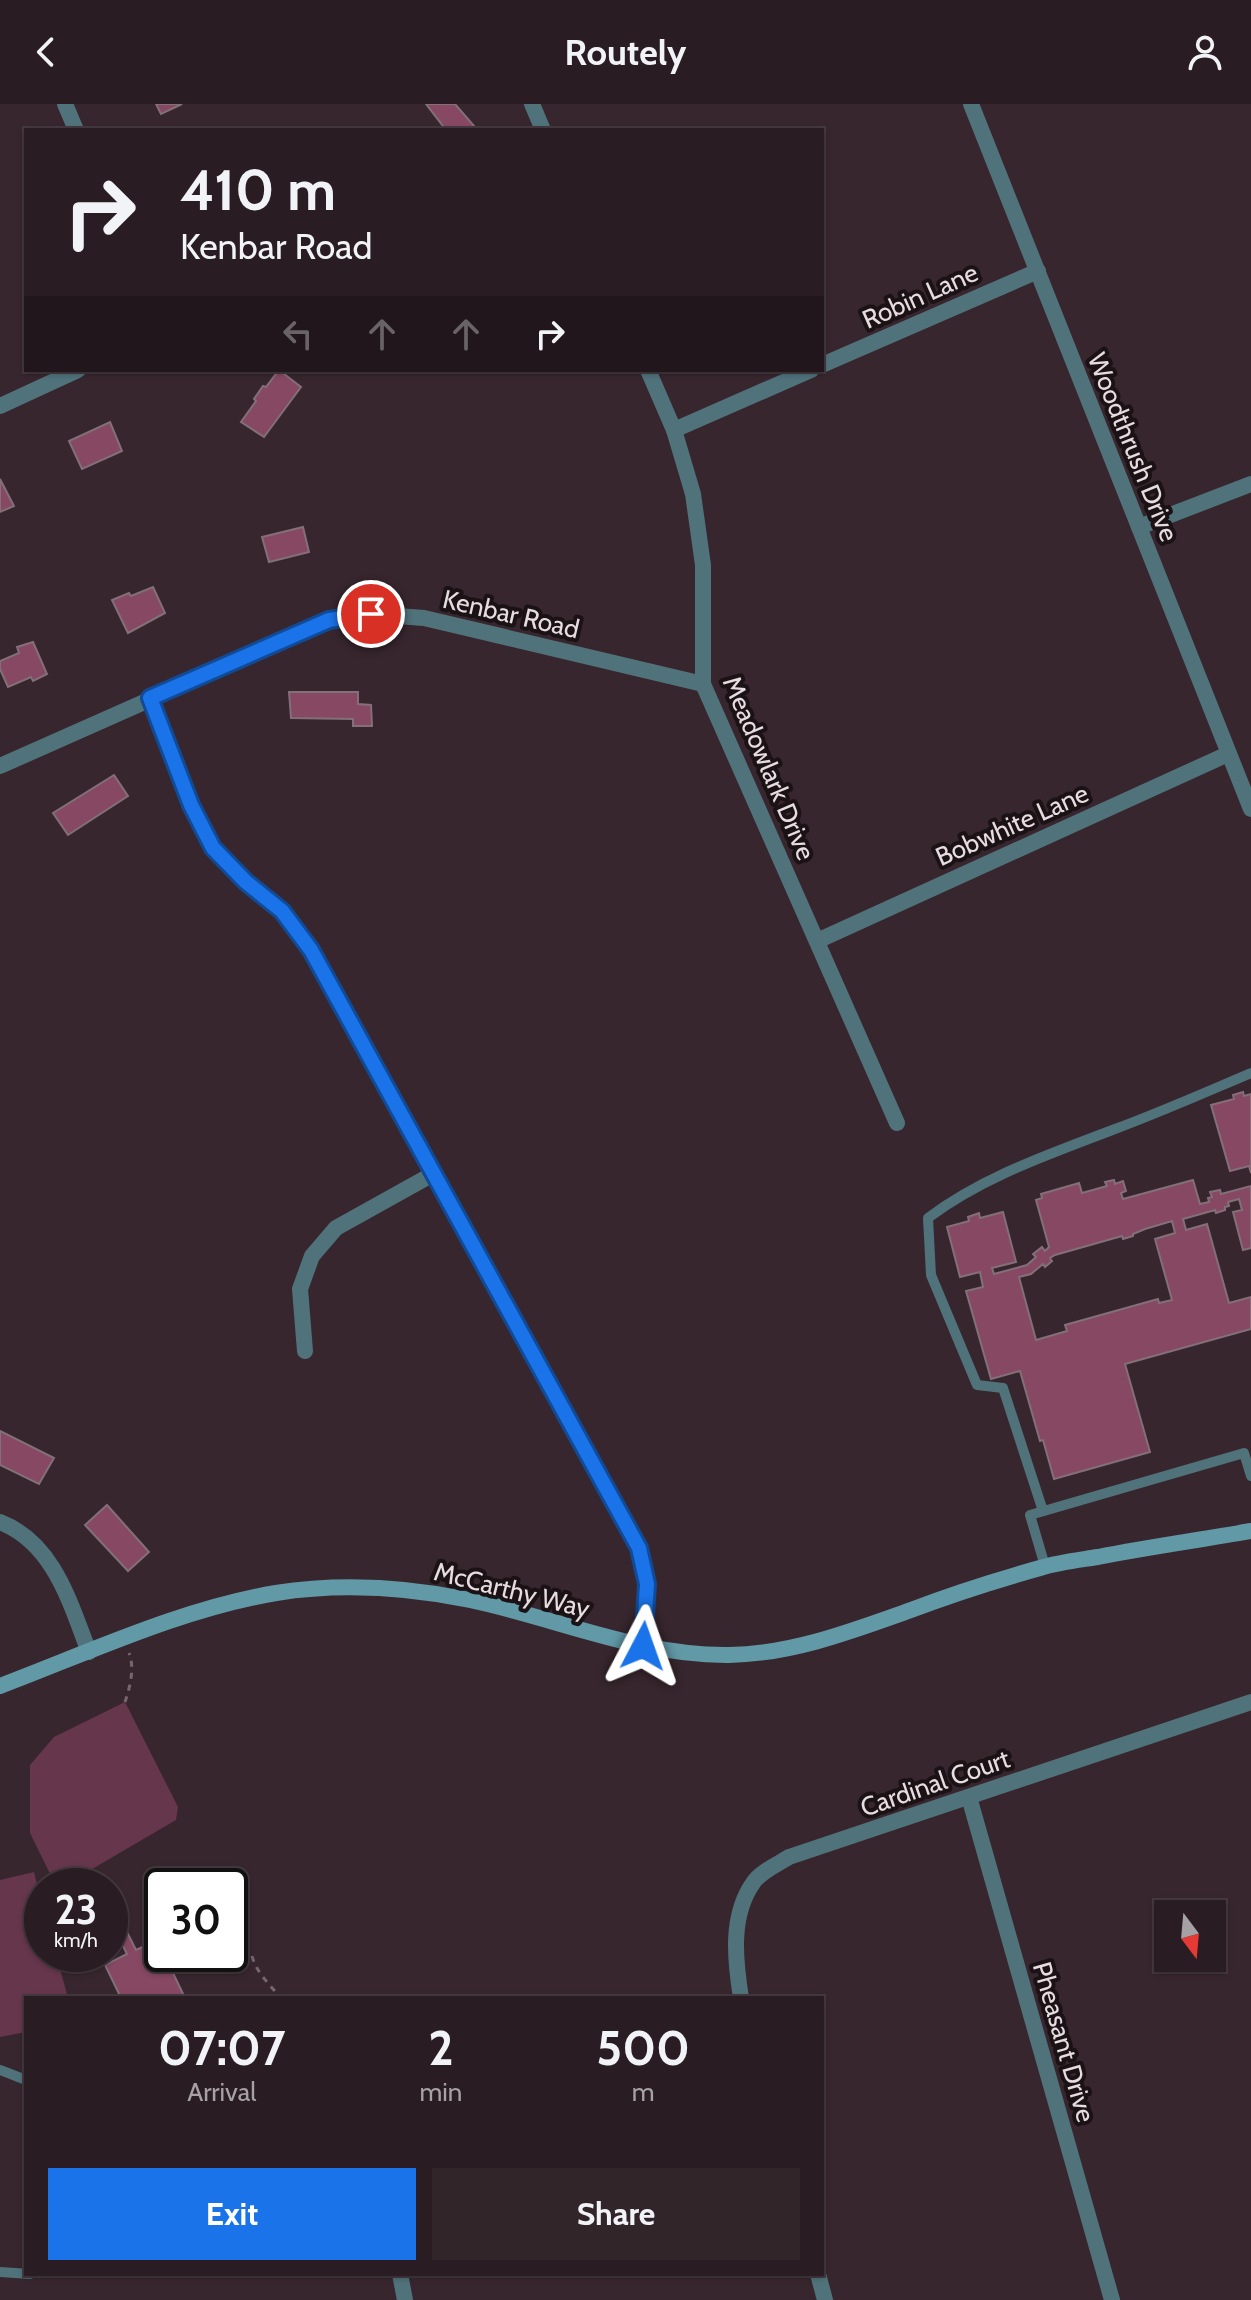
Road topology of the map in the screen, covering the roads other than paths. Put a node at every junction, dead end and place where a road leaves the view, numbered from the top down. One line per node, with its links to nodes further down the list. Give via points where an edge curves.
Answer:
1 (65, 104): 4 (street)
2 (532, 104): 5 (street)
3 (971, 104): 6 (street, Woodthrush Drive)
4 (75, 128)
5 (542, 128)
6 (1038, 271): 7 (street, Robin Lane); 14 (street, Woodthrush Drive)
7 (824, 364)
8 (74, 372): 11 (street)
9 (649, 372): 12 (street, Meadowlark Drive)
10 (806, 372): 12 (street)
11 (0, 406)
12 (674, 430): 15 (street, Meadowlark Drive, via 693,494 703,565)
13 (1251, 484): 14 (street)
14 (1139, 527): 17 (street, Woodthrush Drive)
15 (703, 684): 16 (street, Kenbar Road, via 424,618 371,614 329,620); 20 (street, Meadowlark Drive)
16 (150, 698): 18 (street, Kenbar Road); 23 (street, via 213,848 282,911 311,950)
17 (1228, 754): 19 (street, Woodthrush Drive); 20 (street, Bobwhite Lane)
18 (0, 766)
19 (1251, 809)
20 (817, 941): 22 (street, Meadowlark Drive)
21 (1251, 1073): 26 (lane, via 1007,1171 928,1218 931,1275 977,1385 1003,1388)
22 (897, 1123)
23 (433, 1174): 24 (street, via 336,1228 312,1256 300,1289); 30 (street, via 639,1548 647,1584)
24 (305, 1351)
25 (1251, 1476): 26 (lane, via 1244,1453)
26 (1043, 1511): 29 (lane, via 1030,1515)
27 (0, 1522): 31 (street, via 32,1541 51,1564)
28 (1251, 1531): 29 (street, McCarthy Way)
29 (1045, 1566): 30 (street, McCarthy Way, via 783,1649 729,1655)
30 (643, 1646): 31 (street, McCarthy Way, via 468,1600 368,1587 259,1597)
31 (89, 1652): 32 (street, McCarthy Way)
32 (0, 1686)
33 (1251, 1702): 34 (street, Cardinal Court)
34 (969, 1797): 35 (street, Cardinal Court, via 789,1857 754,1881 737,1919); 44 (street, Pheasant Drive)
35 (741, 1996)
36 (0, 2070): 37 (lane)
37 (24, 2079)
38 (0, 2272): 39 (lane)
39 (24, 2274)
40 (400, 2276): 42 (street)
41 (819, 2276): 43 (street)
42 (405, 2300)
43 (825, 2300)
44 (1112, 2300)

